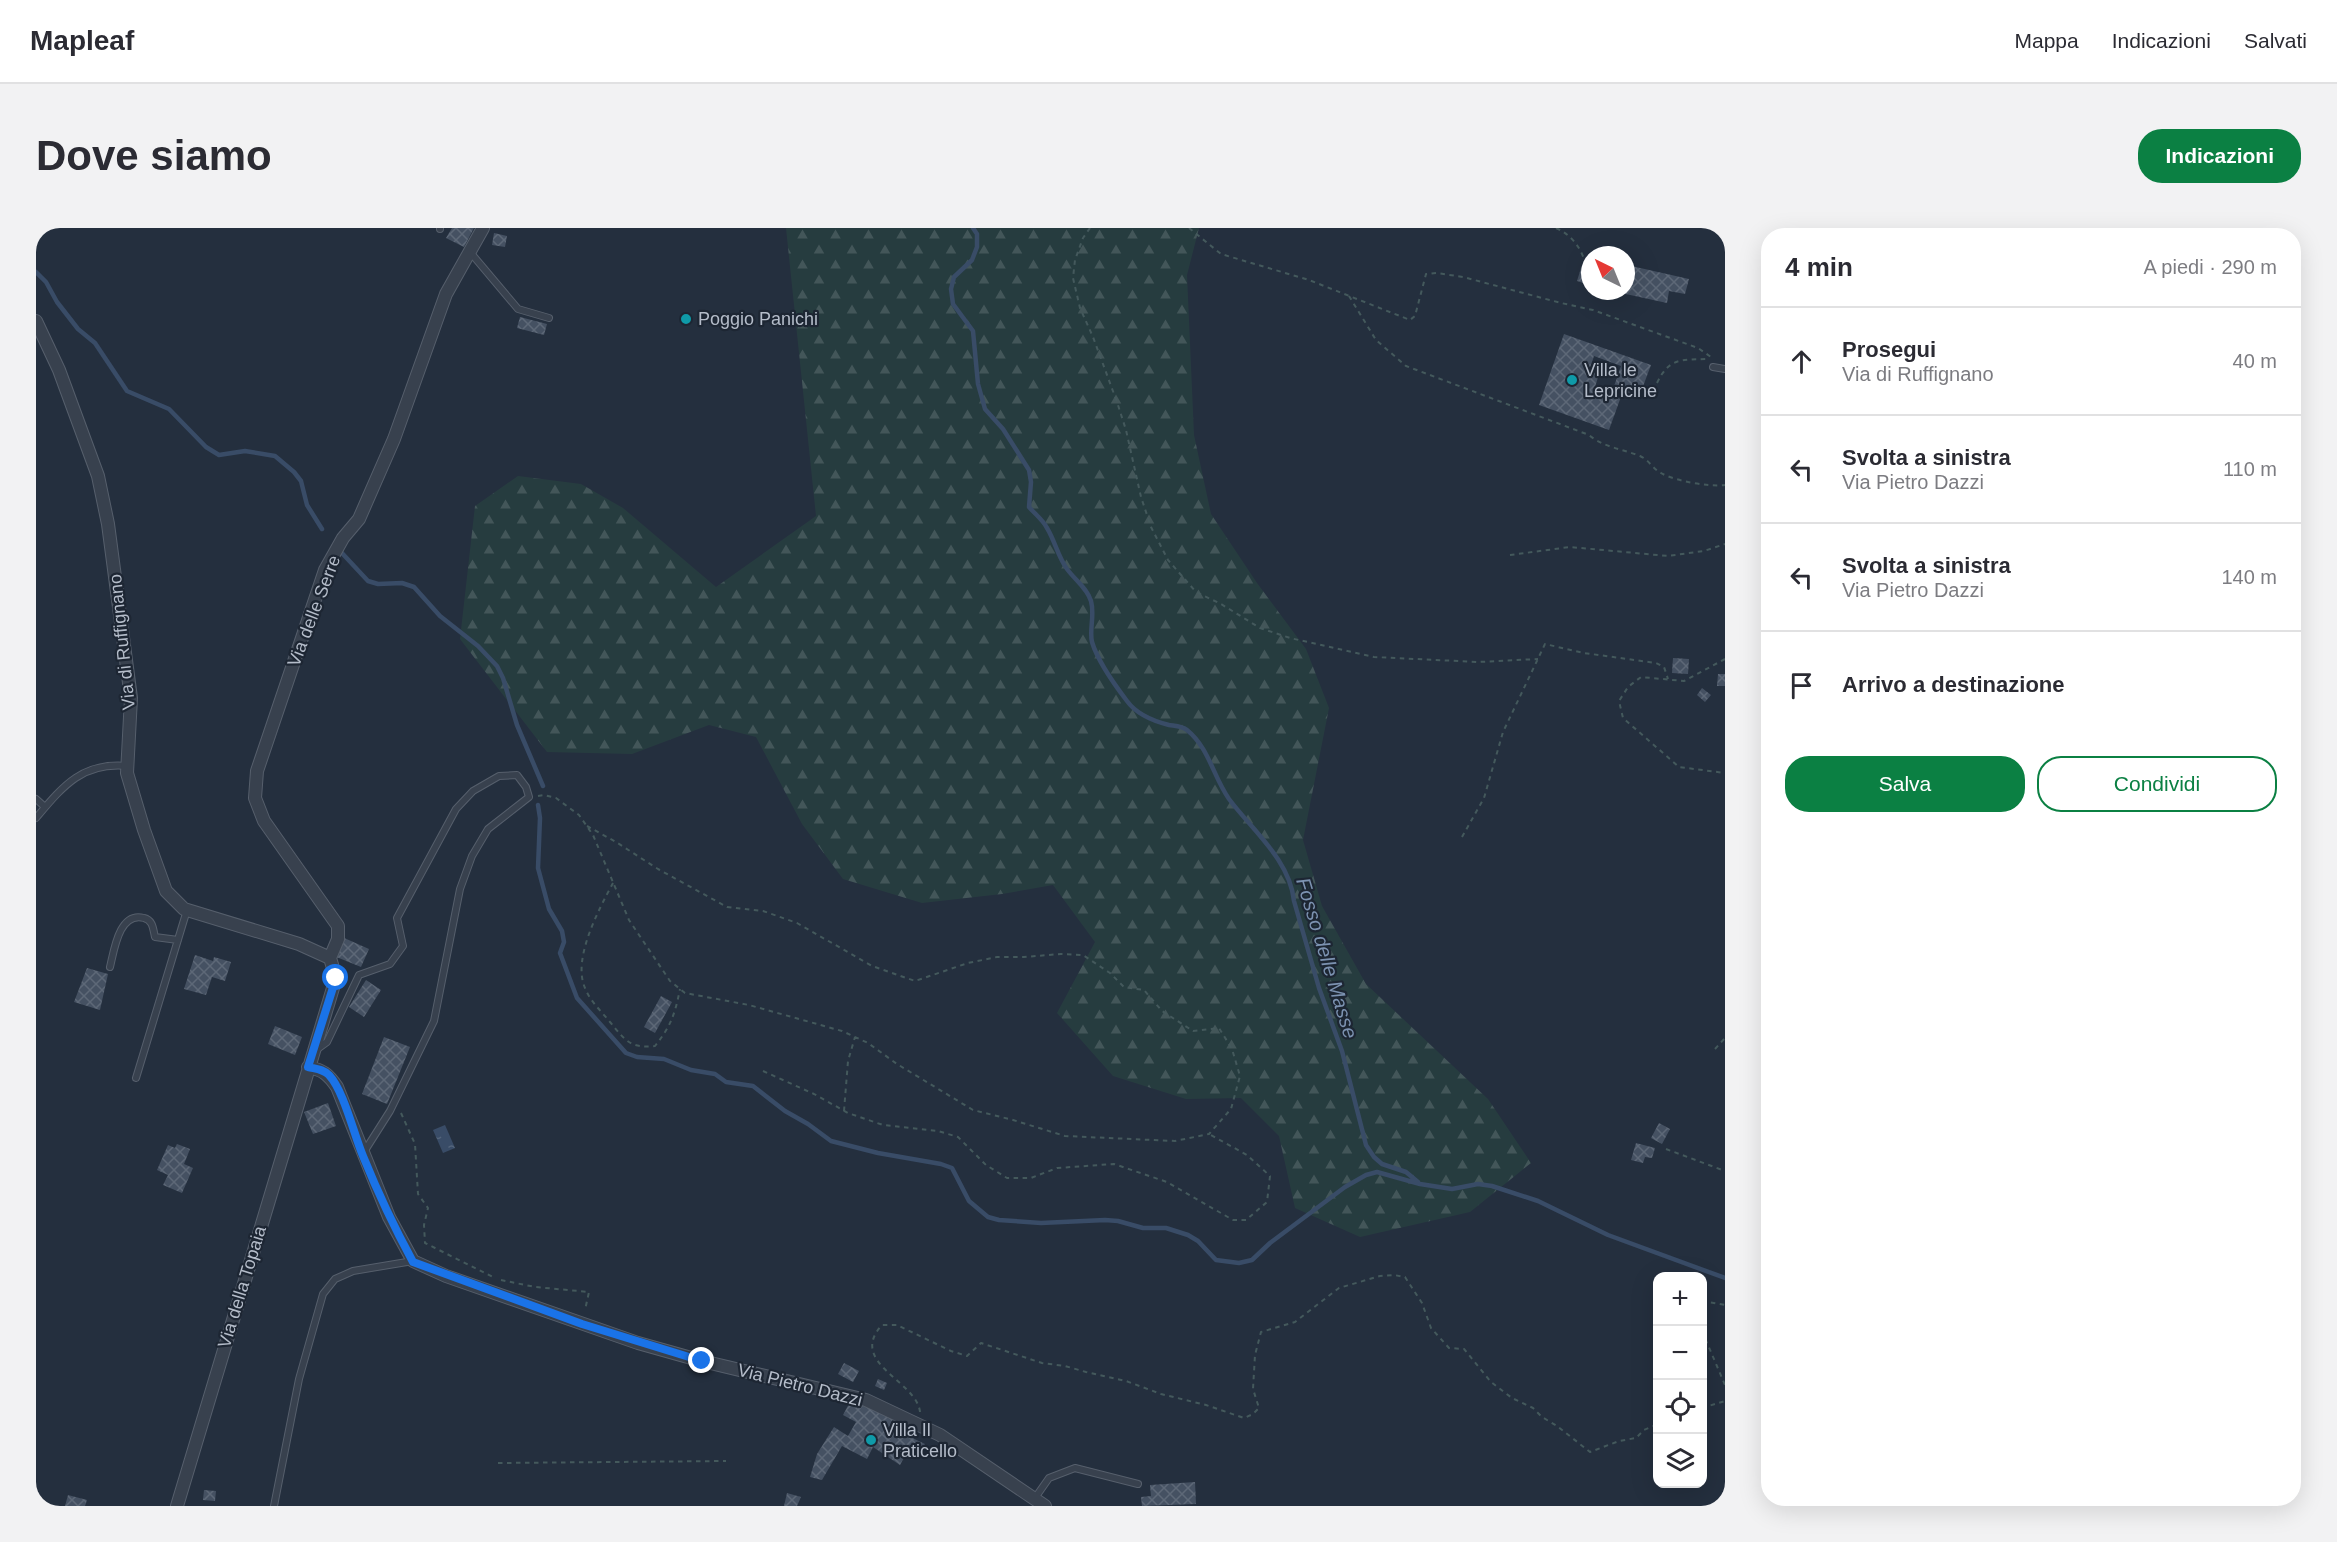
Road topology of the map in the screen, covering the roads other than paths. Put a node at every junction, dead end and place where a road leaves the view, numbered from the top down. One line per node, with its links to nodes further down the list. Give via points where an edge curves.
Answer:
1 (483, 228): 2 (street, Via delle Serre)
2 (470, 252): 3 (lane, via 518,309); 13 (street, Via delle Serre, via 446,294 394,439 359,519 325,570 257,771 255,798 264,822 339,926)
3 (549, 318)
4 (36, 321): 7 (street, Via di Ruffignano, via 59,370 98,476 108,524 131,698)
5 (1713, 367): 6 (lane)
6 (1725, 369)
7 (127, 766): 9 (lane, via 91,768); 11 (street, Via di Ruffignano, via 166,891)
8 (36, 799): 9 (lane)
9 (45, 807): 10 (lane)
10 (36, 818)
11 (187, 910): 12 (lane); 13 (street, Via di Ruffignano, via 299,944)
12 (178, 940): 14 (lane, via 155,937 148,919 138,917 126,922 121,930); 17 (lane)
13 (330, 958): 15 (street, via 336,978)
14 (110, 967)
15 (313, 1053): 16 (street); 18 (lane, via 327,1042 359,975 390,964 403,946 397,918 456,809 473,791 500,776 517,775 530,797 488,829 472,856 460,889 434,1021 394,1103)
16 (308, 1067): 18 (street, via 329,1074 337,1087); 22 (street, Via della Topaia)
17 (136, 1077)
18 (362, 1155): 19 (street)
19 (413, 1262): 21 (street, Via Pietro Dazzi, via 582,1324 702,1361 867,1400 940,1436); 23 (lane, via 352,1271 336,1279 323,1294 300,1379)
20 (1138, 1484): 21 (lane, via 1075,1468 1049,1478)
21 (1040, 1502)
22 (177, 1506)
23 (274, 1506)

